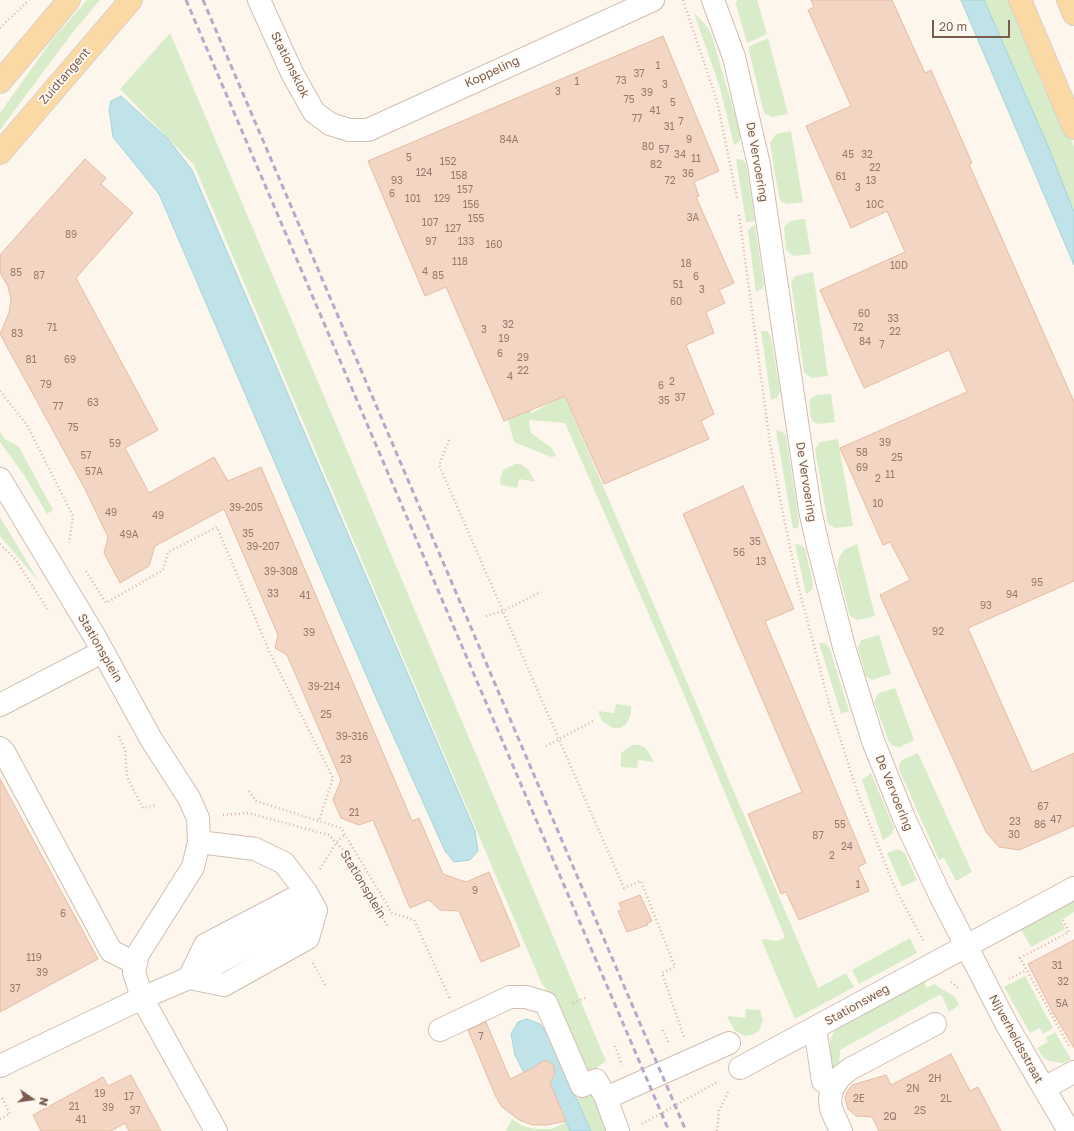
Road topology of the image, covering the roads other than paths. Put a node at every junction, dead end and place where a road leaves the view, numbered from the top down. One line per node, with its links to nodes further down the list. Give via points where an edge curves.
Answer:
1 (69, 0): 9 (main road)
2 (131, 0): 12 (main road, Zuidtangent)
3 (260, 0): 10 (street, Stationsklok, via 303,96 314,112)
4 (653, 0): 10 (street, Koppeling, via 368,130 349,130)
5 (713, 0): 20 (street, De Vervoering, via 734,57 759,165 810,510 828,591 876,748 904,818)
6 (1020, 0): 11 (main road)
7 (1068, 0): 8 (main road)
8 (1074, 14)
9 (0, 82)
10 (330, 124)
11 (1074, 128)
12 (0, 152)
13 (0, 479): 14 (street, Stationsplein)
14 (102, 652): 15 (street); 17 (street, Stationsplein, via 151,739 189,798 198,818)
15 (0, 705)
16 (0, 748): 21 (street, via 111,951)
17 (199, 842): 19 (street, via 255,849 284,863); 21 (street, Stationsplein, via 193,867)
18 (1074, 888): 20 (street, Stationsweg)
19 (311, 901): 22 (street, via 205,945); 22 (street, via 308,938 224,985)
20 (967, 945): 25 (street, Stationsweg); 32 (street, Nijverheidsstraat, via 1007,1024)
21 (134, 963): 23 (street, via 134,972)
22 (189, 978): 23 (street)
23 (142, 998): 28 (street); 34 (street)
24 (935, 1024): 31 (street, via 850,1069)
25 (816, 1028): 29 (street, Stationsweg); 31 (street, via 823,1081)
26 (440, 1030): 33 (street, via 510,997 526,997 546,1003 582,1086 596,1080)
27 (729, 1043): 33 (street)
28 (0, 1066)
29 (740, 1068)
30 (1074, 1072): 32 (street)
31 (833, 1087): 36 (street, via 831,1109)
32 (1044, 1088): 37 (street, Nijverheidsstraat)
33 (606, 1098): 35 (street)
34 (216, 1131)
35 (618, 1131)
36 (841, 1131)
37 (1069, 1131)

